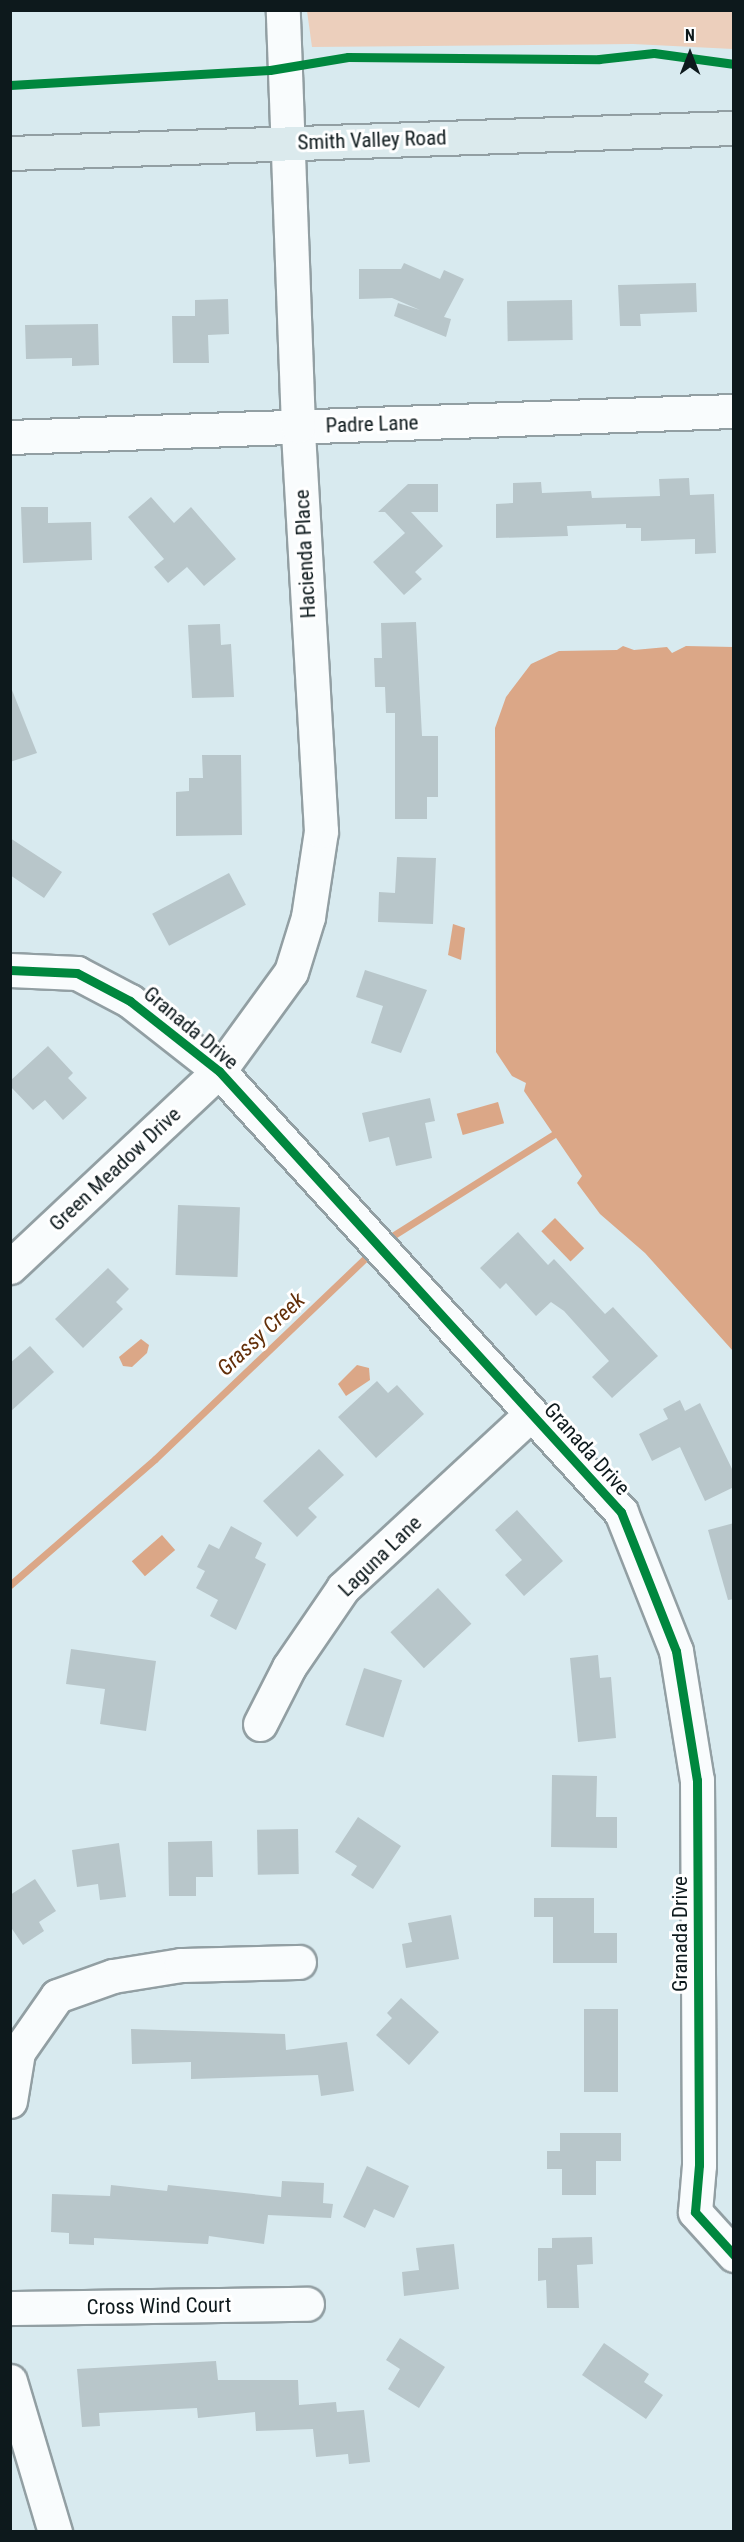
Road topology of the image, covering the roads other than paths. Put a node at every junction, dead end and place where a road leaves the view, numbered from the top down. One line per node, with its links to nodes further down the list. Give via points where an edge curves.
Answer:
1 (283, 10): 3 (street, Hacienda Place)
2 (734, 128): 3 (main road, Smith Valley Road)
3 (289, 142): 4 (main road, Smith Valley Road); 6 (street, Hacienda Place)
4 (10, 153)
5 (734, 411): 6 (street, Padre Lane)
6 (298, 426): 7 (street, Padre Lane); 9 (street, Hacienda Place, via 321,831 308,917 291,972)
7 (10, 437)
8 (10, 970): 9 (street, Granada Drive, via 77,973 130,1001)
9 (219, 1071): 10 (street, Green Meadow Drive); 11 (street, Granada Drive)
10 (10, 1267)
11 (531, 1414): 12 (street, Laguna Lane, via 343,1588 289,1666); 15 (street, Granada Drive, via 621,1512 676,1651 697,1780 699,2165 695,2212)
12 (260, 1724)
13 (298, 1962): 14 (street, via 182,1965 112,1976 57,1996 18,2052)
14 (10, 2101)
15 (734, 2255)
16 (307, 2304): 17 (street, Cross Wind Court)
17 (10, 2308)
18 (10, 2381): 19 (street)
19 (55, 2532)

